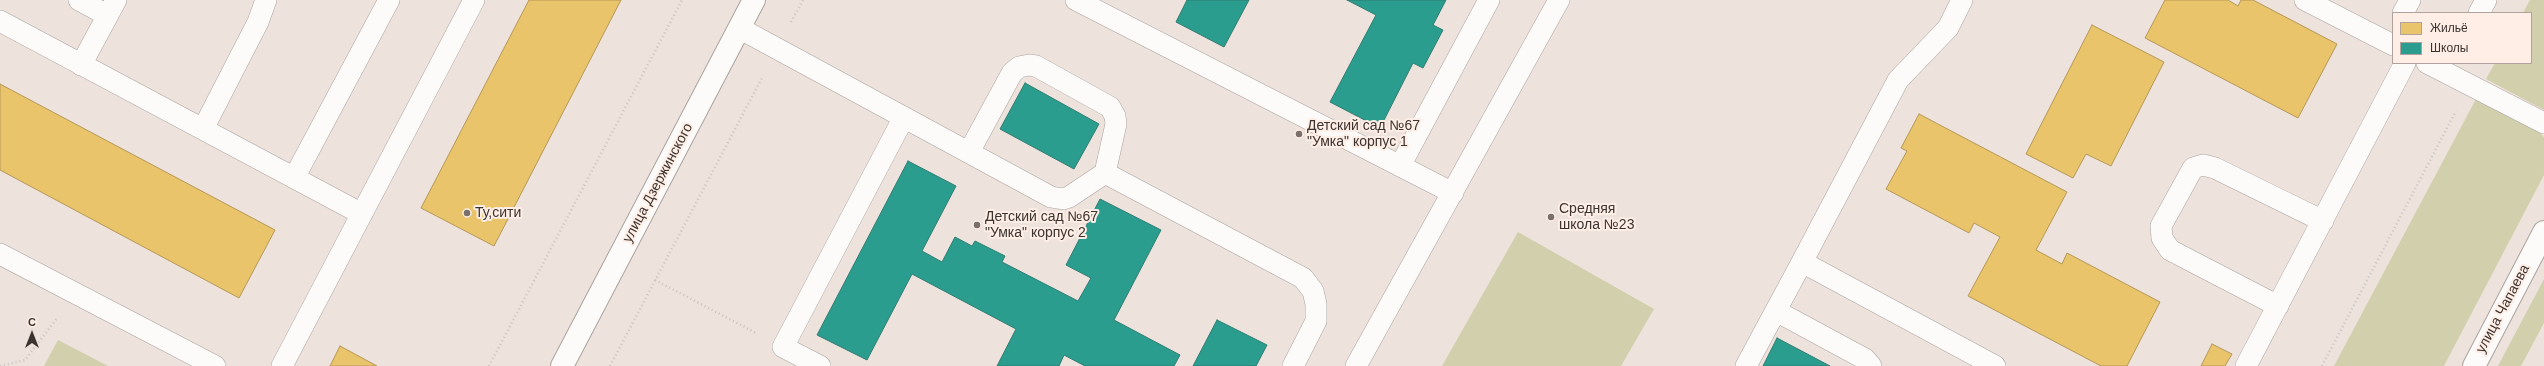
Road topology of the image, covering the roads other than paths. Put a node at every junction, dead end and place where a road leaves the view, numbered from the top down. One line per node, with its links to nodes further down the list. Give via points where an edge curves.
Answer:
1 (79, 0): 13 (lane)
2 (266, 0): 25 (lane, via 258,22)
3 (389, 0): 29 (lane)
4 (474, 0): 31 (lane)
5 (754, 0): 17 (street, улица Дзержинского)
6 (1076, 0): 27 (lane)
7 (1489, 0): 27 (lane)
8 (1558, 0): 30 (lane)
9 (1962, 0): 35 (lane, via 1948,28 1898,80)
10 (2305, 0): 18 (lane)
11 (2410, 0): 14 (lane)
12 (2486, 0): 15 (lane)
13 (112, 8): 21 (lane)
14 (2404, 12)
15 (2480, 12)
16 (0, 21): 21 (lane)
17 (739, 28): 23 (lane); 40 (street, улица Дзержинского)
18 (2391, 40)
19 (2404, 64): 32 (lane)
20 (2432, 64): 22 (lane)
21 (81, 65): 25 (lane)
22 (2450, 68): 24 (lane, via 2469,86)
23 (904, 117): 26 (lane); 41 (lane, via 783,347)
24 (2544, 123)
25 (203, 129): 29 (lane)
26 (969, 152): 28 (lane, via 1051,196 1063,199); 28 (lane, via 1012,73 1019,67 1036,66 1110,107 1116,124)
27 (1400, 166): 30 (lane)
28 (1104, 173): 42 (lane, via 1303,278 1313,291 1316,321)
29 (294, 178): 31 (lane)
30 (1453, 193): 43 (lane)
31 (362, 214): 39 (lane)
32 (2323, 220): 36 (lane); 36 (lane, via 2203,165 2193,168 2161,226 2162,238 2170,250)
33 (2544, 232): 48 (street, улица Чапаева)
34 (0, 254): 38 (lane)
35 (1802, 262): 37 (lane); 46 (lane)
36 (2278, 306): 47 (lane)
37 (1776, 311): 44 (lane); 45 (lane, via 1865,358)
38 (216, 366)
39 (282, 366)
40 (562, 366)
41 (820, 366)
42 (1293, 366)
43 (1356, 366)
44 (1746, 366)
45 (1871, 366)
46 (1995, 366)
47 (2246, 366)
48 (2474, 366)

